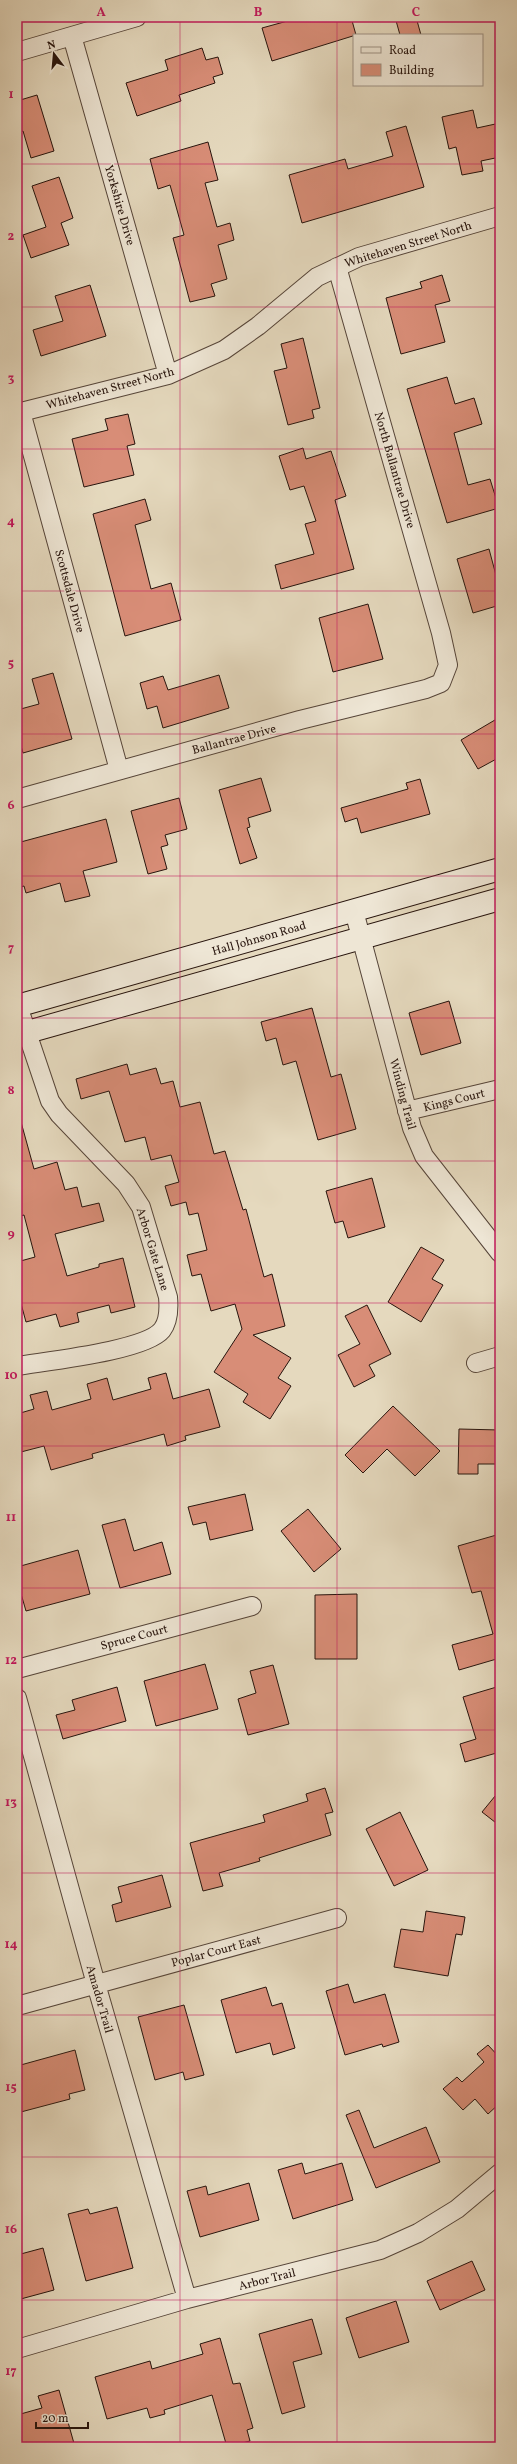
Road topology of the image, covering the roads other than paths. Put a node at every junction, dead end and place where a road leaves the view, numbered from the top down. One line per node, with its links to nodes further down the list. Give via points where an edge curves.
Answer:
1 (137, 17): 2 (street)
2 (72, 36): 3 (street); 6 (street, Yorkshire Drive)
3 (17, 52)
4 (500, 216): 5 (street, Whitehaven Street North, via 359,257)
5 (337, 267): 6 (street, Whitehaven Street North, via 317,277 258,326 224,350); 8 (street, North Ballantrae Drive, via 441,633 448,665)
6 (168, 375): 7 (street, Whitehaven Street North)
7 (19, 413): 9 (street, Scottsdale Drive)
8 (447, 674): 9 (street, Ballantrae Drive, via 441,683 426,689 300,720)
9 (119, 770): 10 (street, Ballantrae Drive)
10 (17, 799)
11 (500, 869): 13 (main road, Hall Johnson Road)
12 (500, 899): 14 (main road)
13 (354, 911): 14 (street, Winding Trail); 15 (main road, Hall Johnson Road)
14 (363, 940): 16 (main road, via 223,976); 18 (street, Winding Trail)
15 (17, 1006): 16 (street, Arbor Gate Lane)
16 (22, 1034): 22 (street, Arbor Gate Lane, via 50,1101 59,1114 126,1184 141,1207 168,1297 169,1310 163,1330 149,1340 92,1354)
17 (500, 1089): 18 (street, Kings Court)
18 (407, 1111): 19 (street, Winding Trail, via 424,1156)
19 (500, 1253)
20 (500, 1356): 21 (street)
21 (476, 1363)
22 (17, 1366)
23 (252, 1606): 24 (street, Spruce Court)
24 (17, 1669)
25 (17, 1698): 27 (street, Amador Trail)
26 (337, 1918): 27 (street, Poplar Court East)
27 (96, 1984): 28 (street, Poplar Court East); 30 (street, Amador Trail)
28 (17, 2006)
29 (500, 2173): 30 (street, Arbor Trail, via 458,2209 418,2233 380,2250)
30 (187, 2299): 31 (street, Arbor Trail)
31 (17, 2349)

